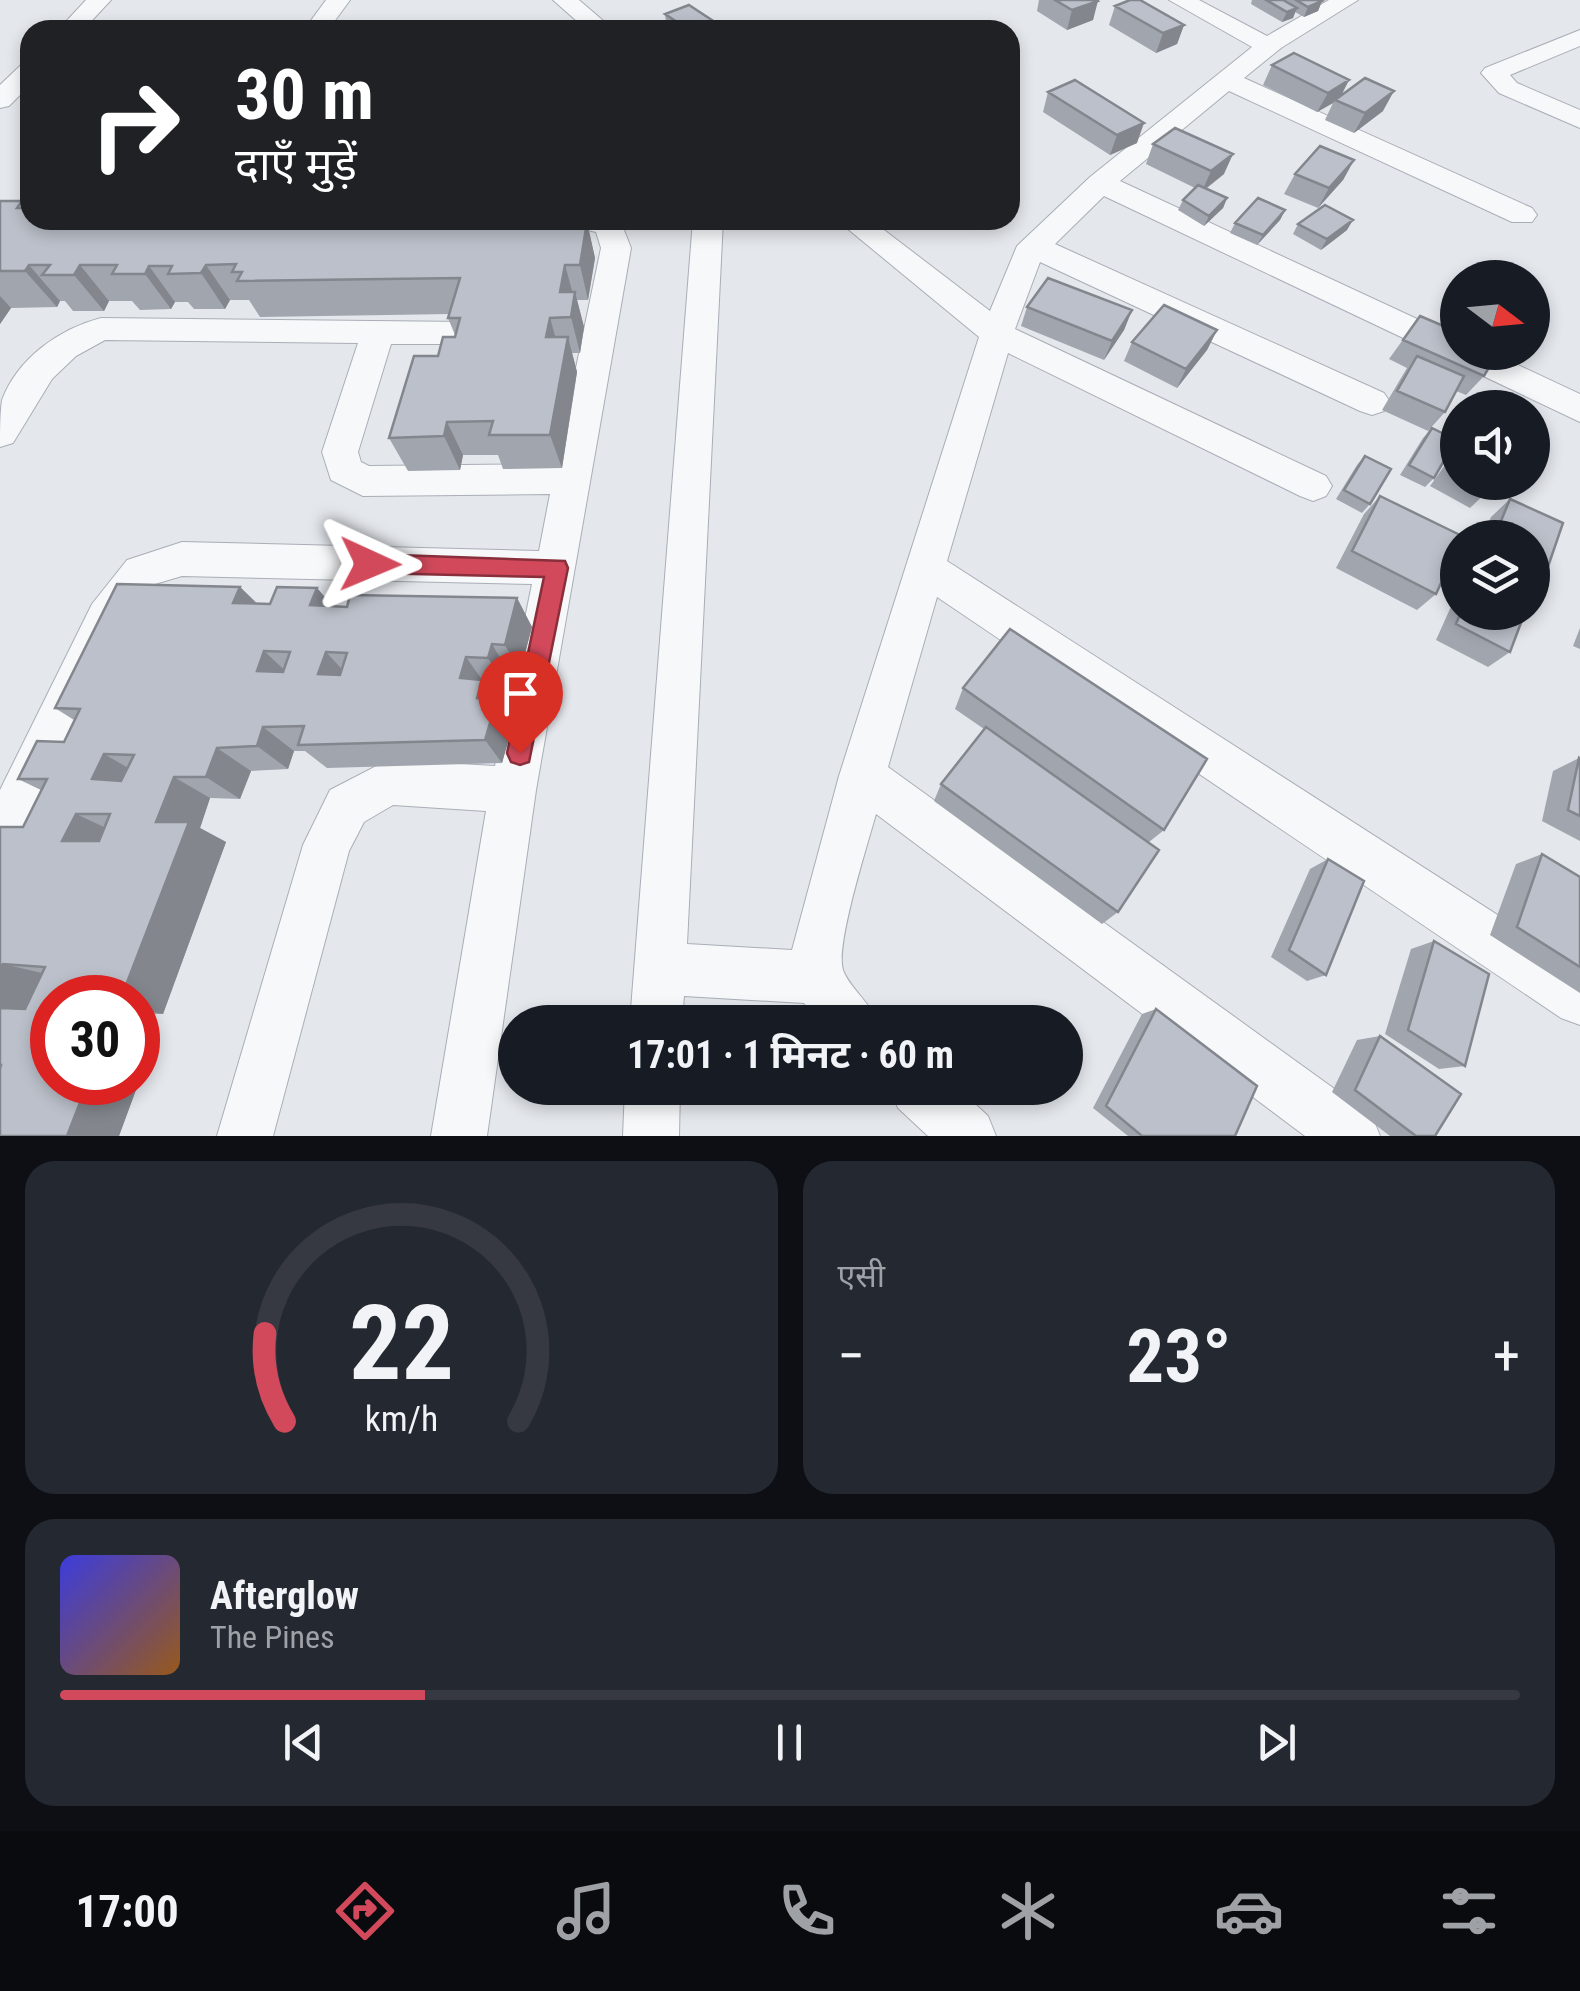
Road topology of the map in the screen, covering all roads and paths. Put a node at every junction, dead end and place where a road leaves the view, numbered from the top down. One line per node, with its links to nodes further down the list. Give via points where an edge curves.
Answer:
1 (99, 0): 5 (street)
2 (565, 0): 6 (street)
3 (1181, 0): 8 (street)
4 (1346, 0): 8 (street)
5 (80, 20)
6 (590, 20)
7 (1580, 38): 12 (street, via 1494,73 1508,88)
8 (1268, 46): 9 (street)
9 (1227, 80): 13 (street); 14 (street)
10 (20, 87): 11 (street)
11 (5, 113)
12 (1580, 120)
13 (1100, 183): 18 (street); 22 (street)
14 (1522, 215)
15 (609, 230): 27 (street, via 616,248)
16 (707, 230): 34 (street)
17 (865, 230): 21 (street)
18 (1034, 247): 21 (street); 24 (street)
19 (378, 332): 20 (street); 26 (street, via 100,329 70,340 44,362); 27 (street, via 340,452 344,470 363,481)
20 (466, 332)
21 (997, 334): 28 (street); 30 (street)
22 (1440, 344)
23 (1497, 370): 25 (street)
24 (1372, 402)
25 (1580, 409)
26 (0, 433)
27 (572, 479): 29 (street)
28 (1314, 486)
29 (557, 568): 32 (street); 33 (street, via 182,559 141,572 107,617)
30 (926, 568): 31 (street); 36 (street)
31 (862, 776): 35 (street, via 818,942); 45 (street)
32 (513, 790): 41 (street, via 388,782 347,806 327,845); 42 (street)
33 (0, 841)
34 (658, 968): 35 (street); 37 (street)
35 (818, 978): 38 (street)
36 (1580, 999)
37 (657, 1005)
38 (838, 1005)
39 (652, 1105): 43 (street)
40 (936, 1105): 44 (street)
41 (245, 1136)
42 (459, 1136)
43 (651, 1136)
44 (968, 1136)
45 (1352, 1136)

